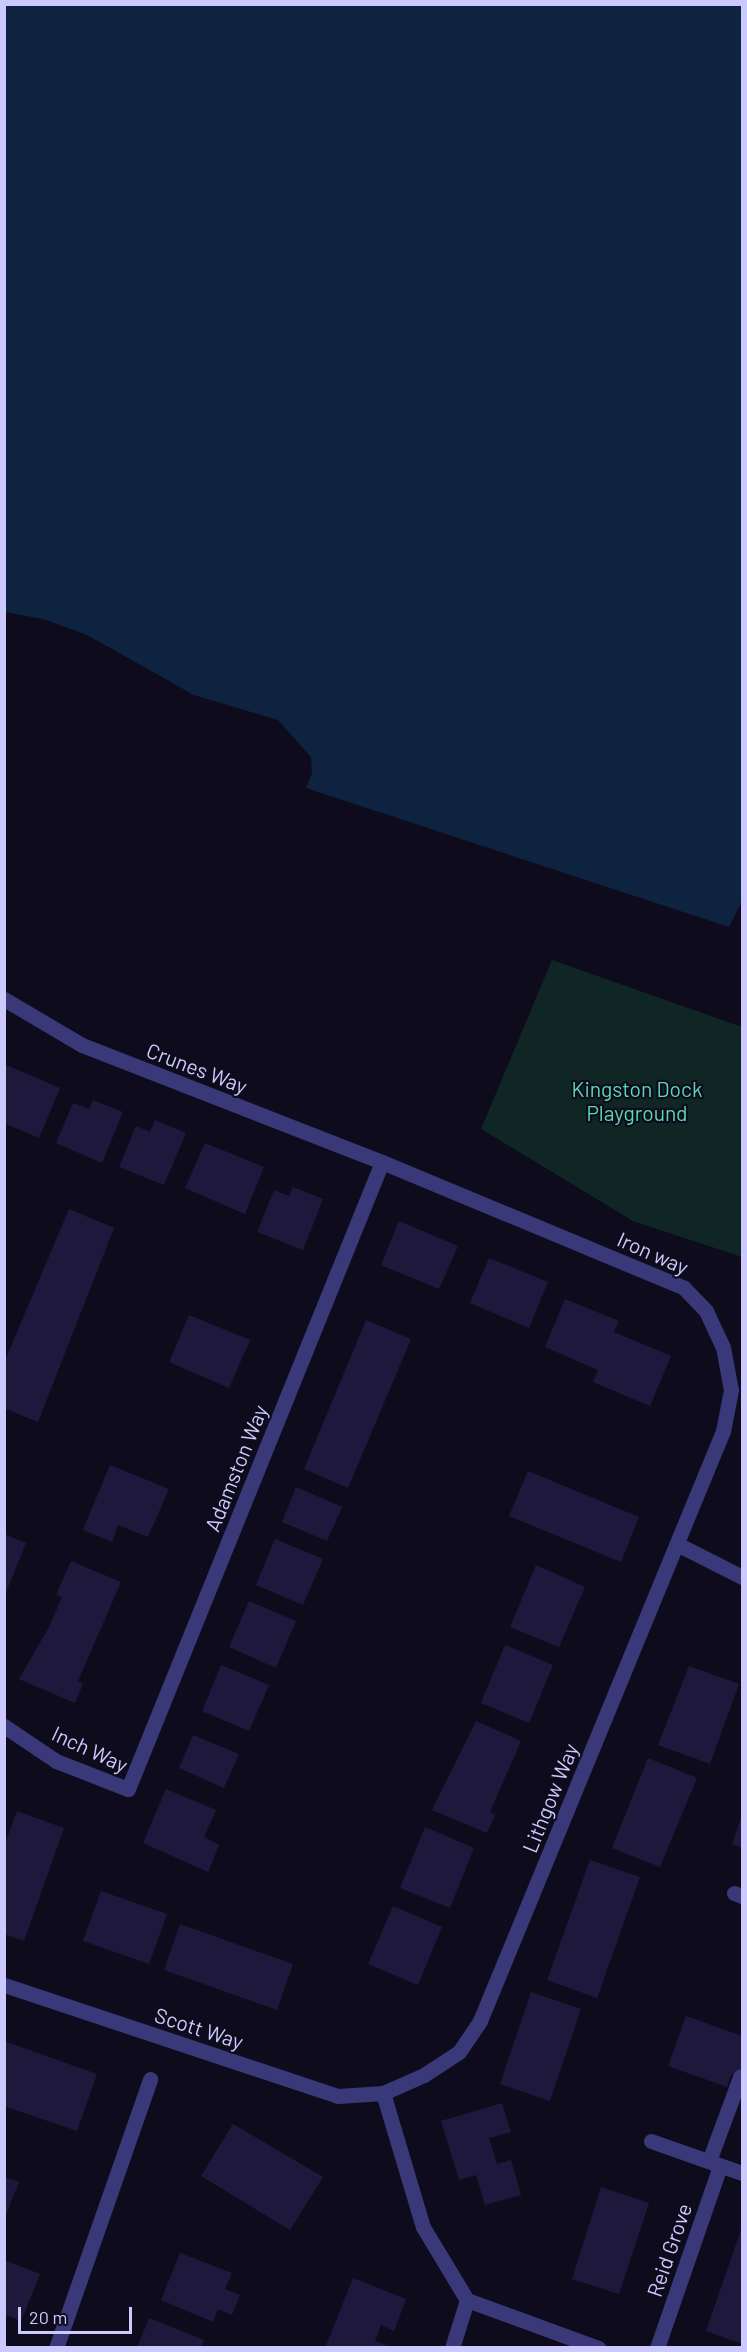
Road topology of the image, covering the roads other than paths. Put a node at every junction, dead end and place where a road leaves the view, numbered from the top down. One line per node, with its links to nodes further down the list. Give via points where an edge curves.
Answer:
1 (4, 999): 2 (street, Crunes Way, via 82,1045)
2 (382, 1162): 3 (street, Iron way, via 684,1288 706,1311 723,1347 731,1390 723,1431); 6 (street, Adamston Way)
3 (677, 1544): 4 (street); 10 (street, Lithgow Way, via 480,2022 459,2052 424,2075)
4 (742, 1577)
5 (4, 1726): 6 (street, Inch Way, via 56,1761)
6 (128, 1789)
7 (4, 1986): 10 (street, Scott Way, via 338,2096)
8 (740, 2077): 12 (street, Reid Grove)
9 (150, 2079): 15 (street, via 89,2264)
10 (383, 2093): 14 (street, via 423,2227)
11 (651, 2141): 12 (street)
12 (715, 2164): 13 (street); 18 (street, Reid Grove)
13 (742, 2173)
14 (467, 2300): 16 (street); 17 (street)
15 (56, 2348)
16 (452, 2348)
17 (598, 2348)
18 (657, 2348)

